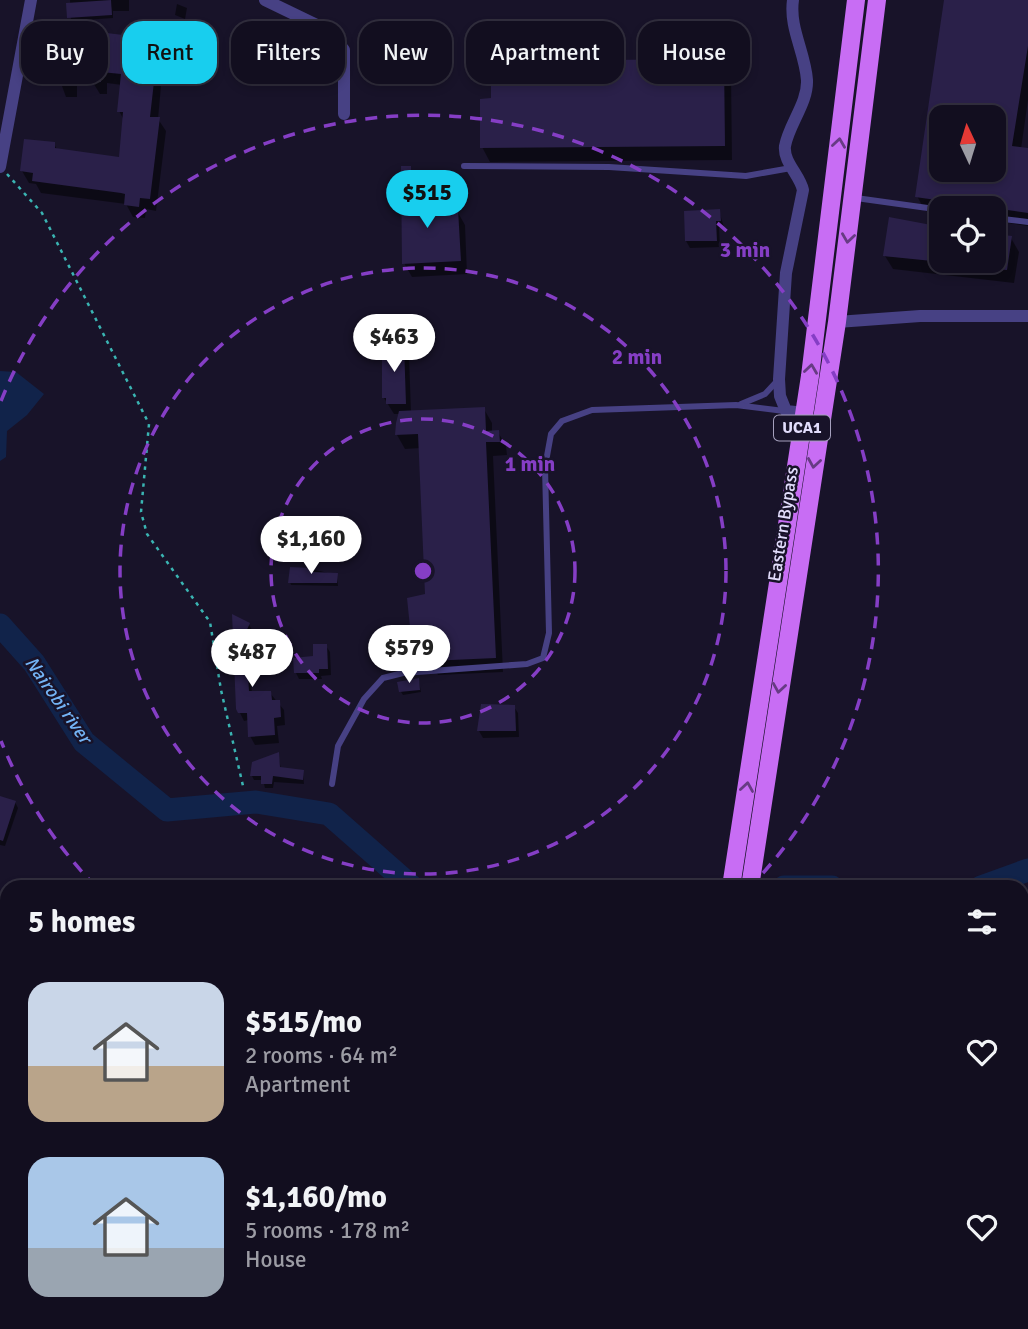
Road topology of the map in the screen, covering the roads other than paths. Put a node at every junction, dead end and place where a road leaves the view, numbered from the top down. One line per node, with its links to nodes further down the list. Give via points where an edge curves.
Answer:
1 (31, 0): 9 (street)
2 (265, 0): 6 (street, via 329,31 344,50)
3 (793, 0): 8 (street, via 794,28 807,85 785,147)
4 (856, 0): 19 (main road, Eastern Bypass / UCA1, one-way to 4)
5 (877, 0): 10 (main road, Eastern Bypass / UCA1)
6 (344, 114)
7 (464, 166): 8 (lane, via 608,167 746,176)
8 (793, 168): 16 (street, via 803,190 786,273)
9 (3, 170)
10 (854, 197): 11 (lane); 15 (main road, Eastern Bypass / UCA1, one-way to 15)
11 (929, 208)
12 (1006, 219): 13 (lane)
13 (1028, 222)
14 (1028, 316): 15 (street)
15 (837, 321): 21 (main road, Eastern Bypass / UCA1, one-way to 21)
16 (779, 379): 17 (lane, via 765,394); 18 (street)
17 (736, 405): 18 (lane); 20 (lane, via 592,410 562,421 551,434 545,467 549,633 543,658 527,664 383,678 364,699 338,746)
18 (786, 411): 19 (street)
19 (805, 413): 21 (main road, Eastern Bypass / UCA1, one-way to 19)
20 (332, 784)
21 (745, 854): 22 (main road, Eastern Bypass / UCA1); 23 (main road, Eastern Bypass / UCA1)
22 (735, 880)
23 (749, 880)

